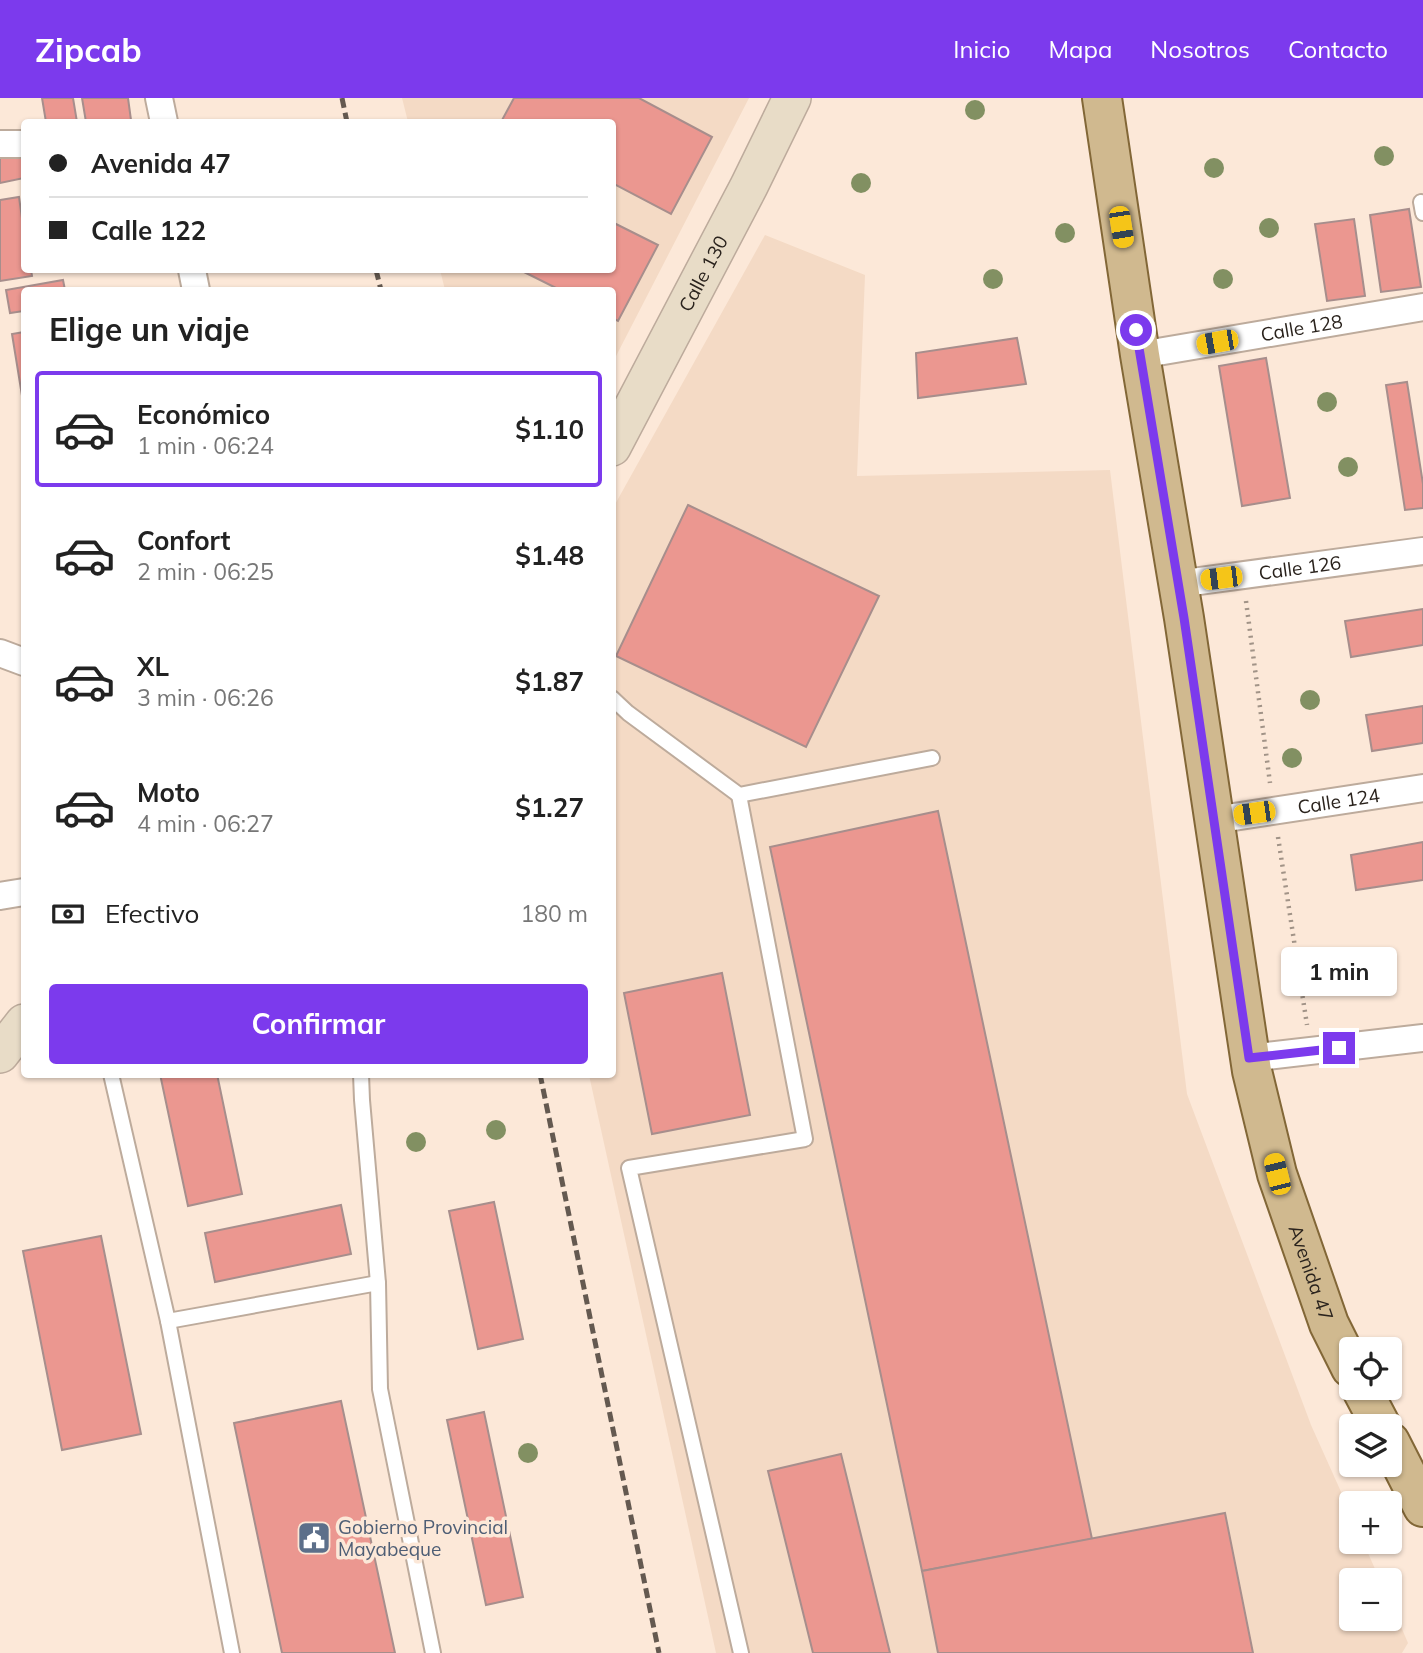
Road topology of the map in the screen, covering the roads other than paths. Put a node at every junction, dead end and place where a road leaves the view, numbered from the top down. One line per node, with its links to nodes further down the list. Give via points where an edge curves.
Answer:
1 (159, 98): 4 (street)
2 (792, 98): 9 (main road, Calle 130)
3 (1102, 98): 8 (main road, Avenida 47)
4 (163, 119)
5 (0, 144): 6 (street)
6 (21, 144)
7 (1423, 307): 8 (street, Calle 128)
8 (1140, 355): 11 (main road, Avenida 47)
9 (616, 439)
10 (1423, 551): 11 (street, Calle 126)
11 (1177, 584): 18 (main road, Avenida 47)
12 (0, 653): 13 (street)
13 (21, 661)
14 (616, 702): 17 (lane)
15 (932, 758): 17 (lane)
16 (1423, 788): 18 (street, Calle 124)
17 (739, 795): 34 (lane, via 805,1139 629,1168)
18 (1214, 820): 24 (main road, Avenida 47)
19 (21, 892): 20 (street)
20 (0, 896)
21 (21, 1027): 23 (main road)
22 (1423, 1038): 24 (street)
23 (0, 1054)
24 (1249, 1058): 29 (main road, Avenida 47, via 1277,1174)
25 (112, 1078): 28 (lane)
26 (361, 1078): 27 (lane)
27 (378, 1283): 28 (lane); 33 (lane, via 380,1389)
28 (168, 1321): 32 (lane)
29 (1339, 1344)
30 (1402, 1466): 31 (main road)
31 (1423, 1507)
32 (232, 1653)
33 (433, 1653)
34 (741, 1653)

